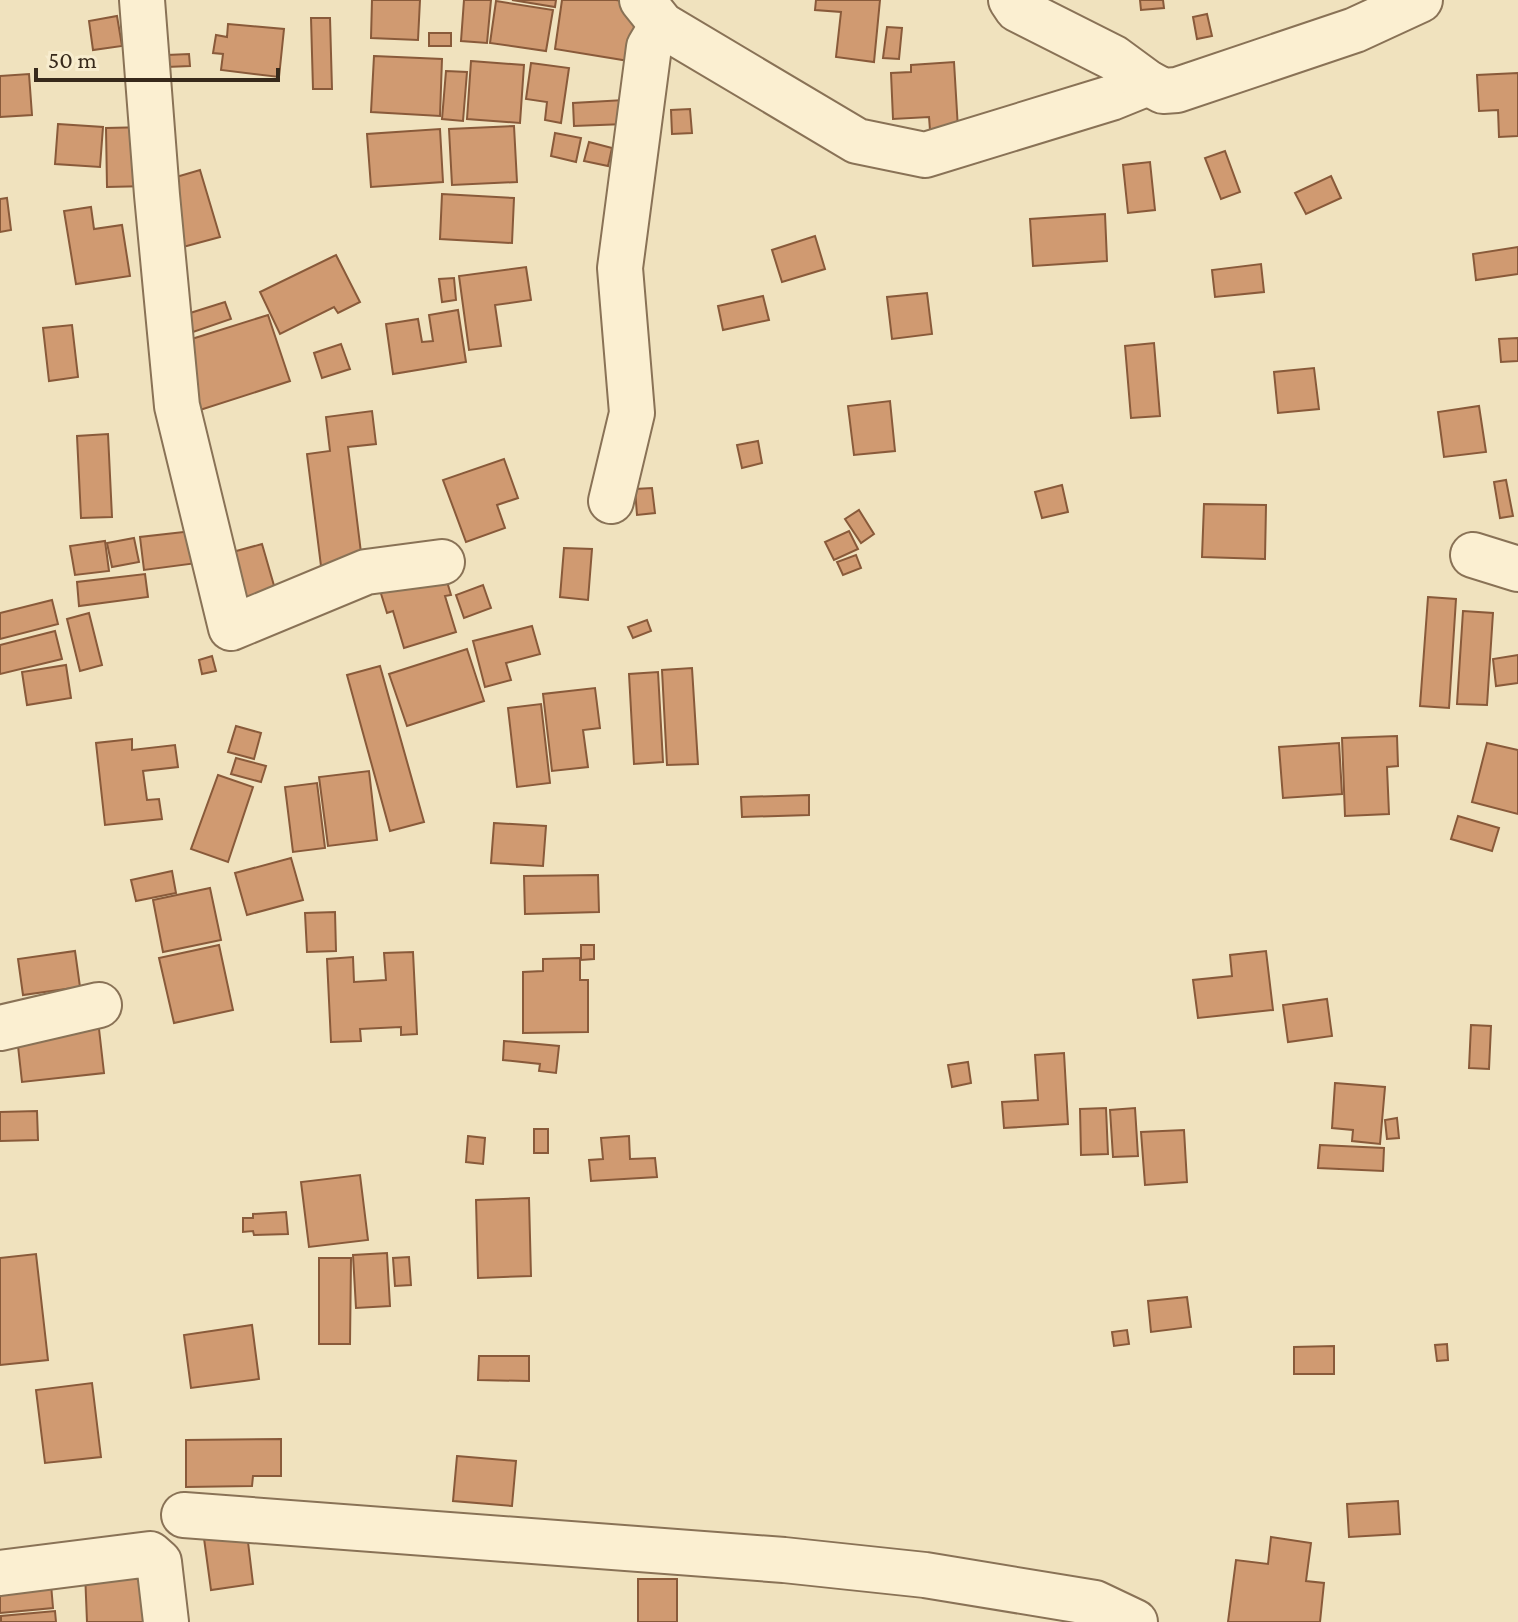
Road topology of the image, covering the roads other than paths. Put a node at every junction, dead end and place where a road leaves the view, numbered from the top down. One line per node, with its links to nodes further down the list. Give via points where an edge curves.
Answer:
1 (142, 0): 8 (street, via 177,406 231,628 366,572)
2 (1011, 0): 5 (street, via 1017,9 1114,58)
3 (1420, 0): 5 (street, via 1355,30 1177,90 1163,91)
4 (652, 13): 5 (street, via 857,141 925,155); 6 (street, via 620,268 632,413)
5 (1148, 83)
6 (611, 501)
7 (1473, 555): 9 (street)
8 (442, 562)
9 (1518, 569)
10 (99, 1005): 11 (street)
11 (0, 1028)
12 (184, 1515): 15 (street, via 925,1575 1095,1603)
13 (0, 1573): 14 (street, via 150,1554 159,1562)
14 (166, 1622)
15 (1135, 1622)

